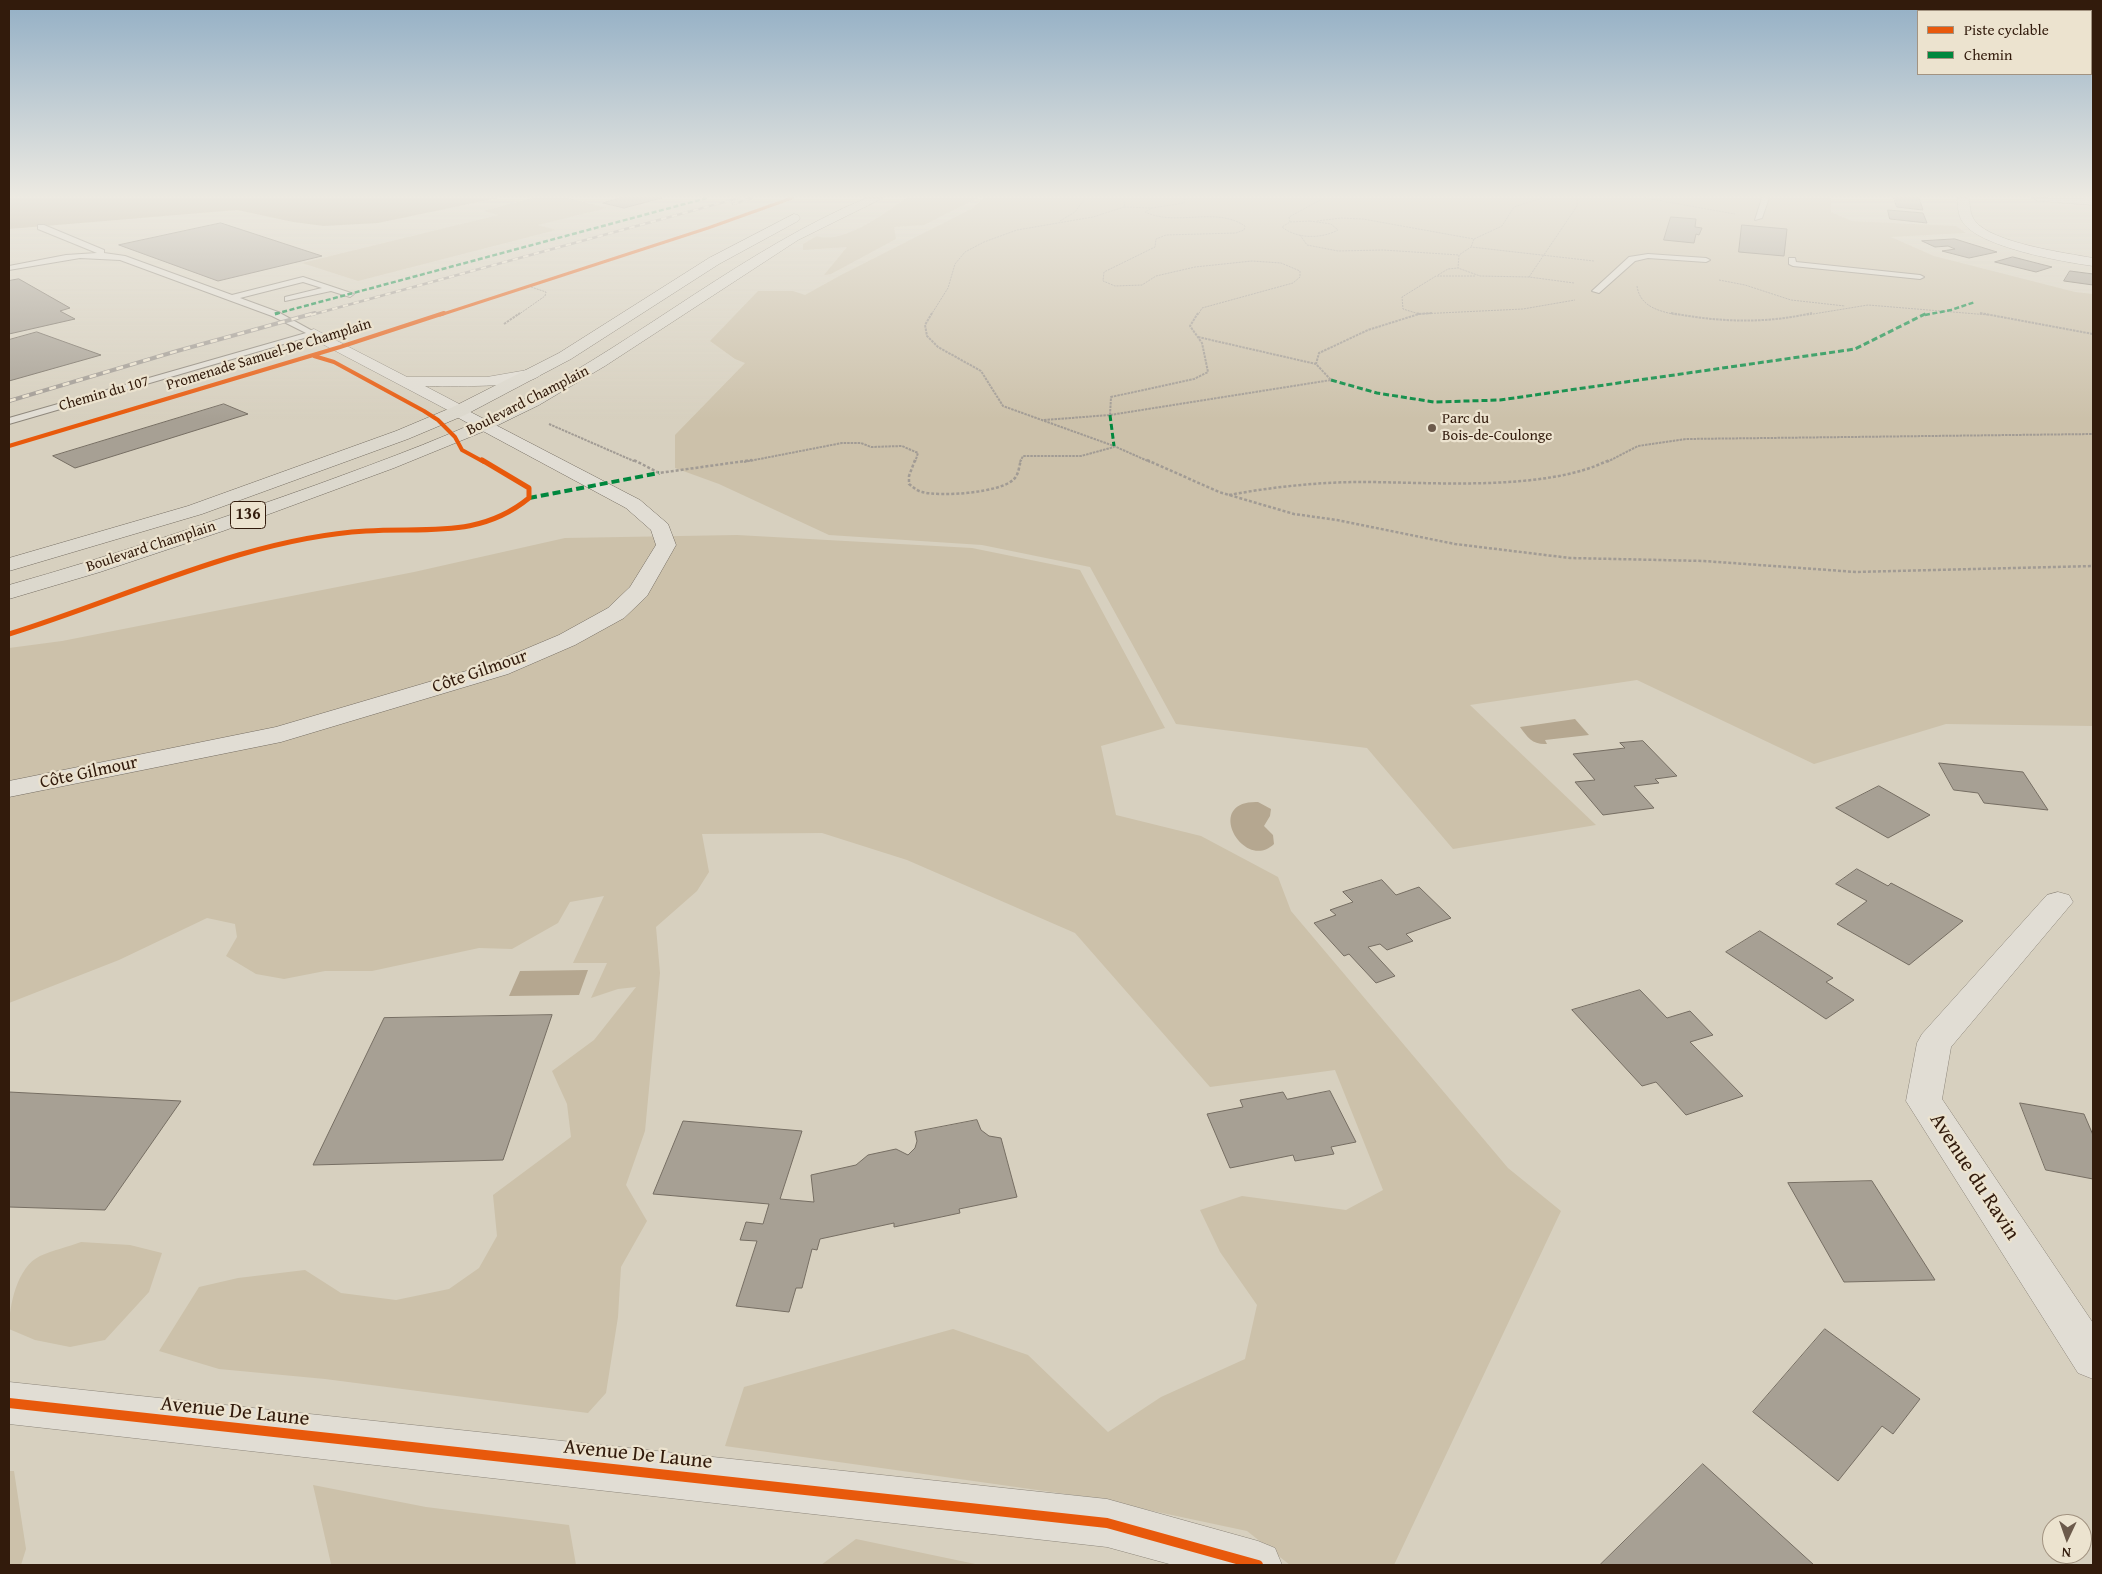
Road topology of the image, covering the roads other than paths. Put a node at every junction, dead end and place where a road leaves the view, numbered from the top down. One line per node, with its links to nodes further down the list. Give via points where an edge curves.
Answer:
1 (159, 271): 10 (lane)
2 (699, 271): 13 (main road, Boulevard Champlain / 136, via 619,324)
3 (737, 271): 17 (main road, Boulevard Champlain / 136, via 580,376)
4 (1616, 271): 8 (lane)
5 (1866, 271): 6 (lane)
6 (1920, 277)
7 (331, 288): 9 (lane); 10 (lane, via 304,279); 11 (lane)
8 (1598, 288)
9 (350, 294)
10 (232, 298): 12 (lane, via 275,314)
11 (288, 299)
12 (314, 334): 14 (street, Côte Gilmour); 16 (lane, Chemin du 107)
13 (533, 374): 14 (street, via 487,382); 15 (main road, Boulevard Champlain / 136)
14 (404, 381): 15 (street, Côte Gilmour)
15 (458, 411): 17 (street, Côte Gilmour); 18 (main road, Boulevard Champlain / 136, via 402,435 195,510)
16 (9, 421)
17 (484, 425): 19 (main road, Boulevard Champlain / 136, via 238,519); 20 (street, Côte Gilmour, via 634,504 661,528 666,545 639,591 616,613 567,640 499,669 290,731)
18 (9, 565)
19 (9, 592)
20 (9, 789)
21 (2058, 902): 22 (street, Avenue du Ravin, via 1934,1044 1924,1101)
22 (2093, 1359)
23 (9, 1403): 24 (street, Avenue De Laune, via 1107,1523)
24 (1258, 1565)

